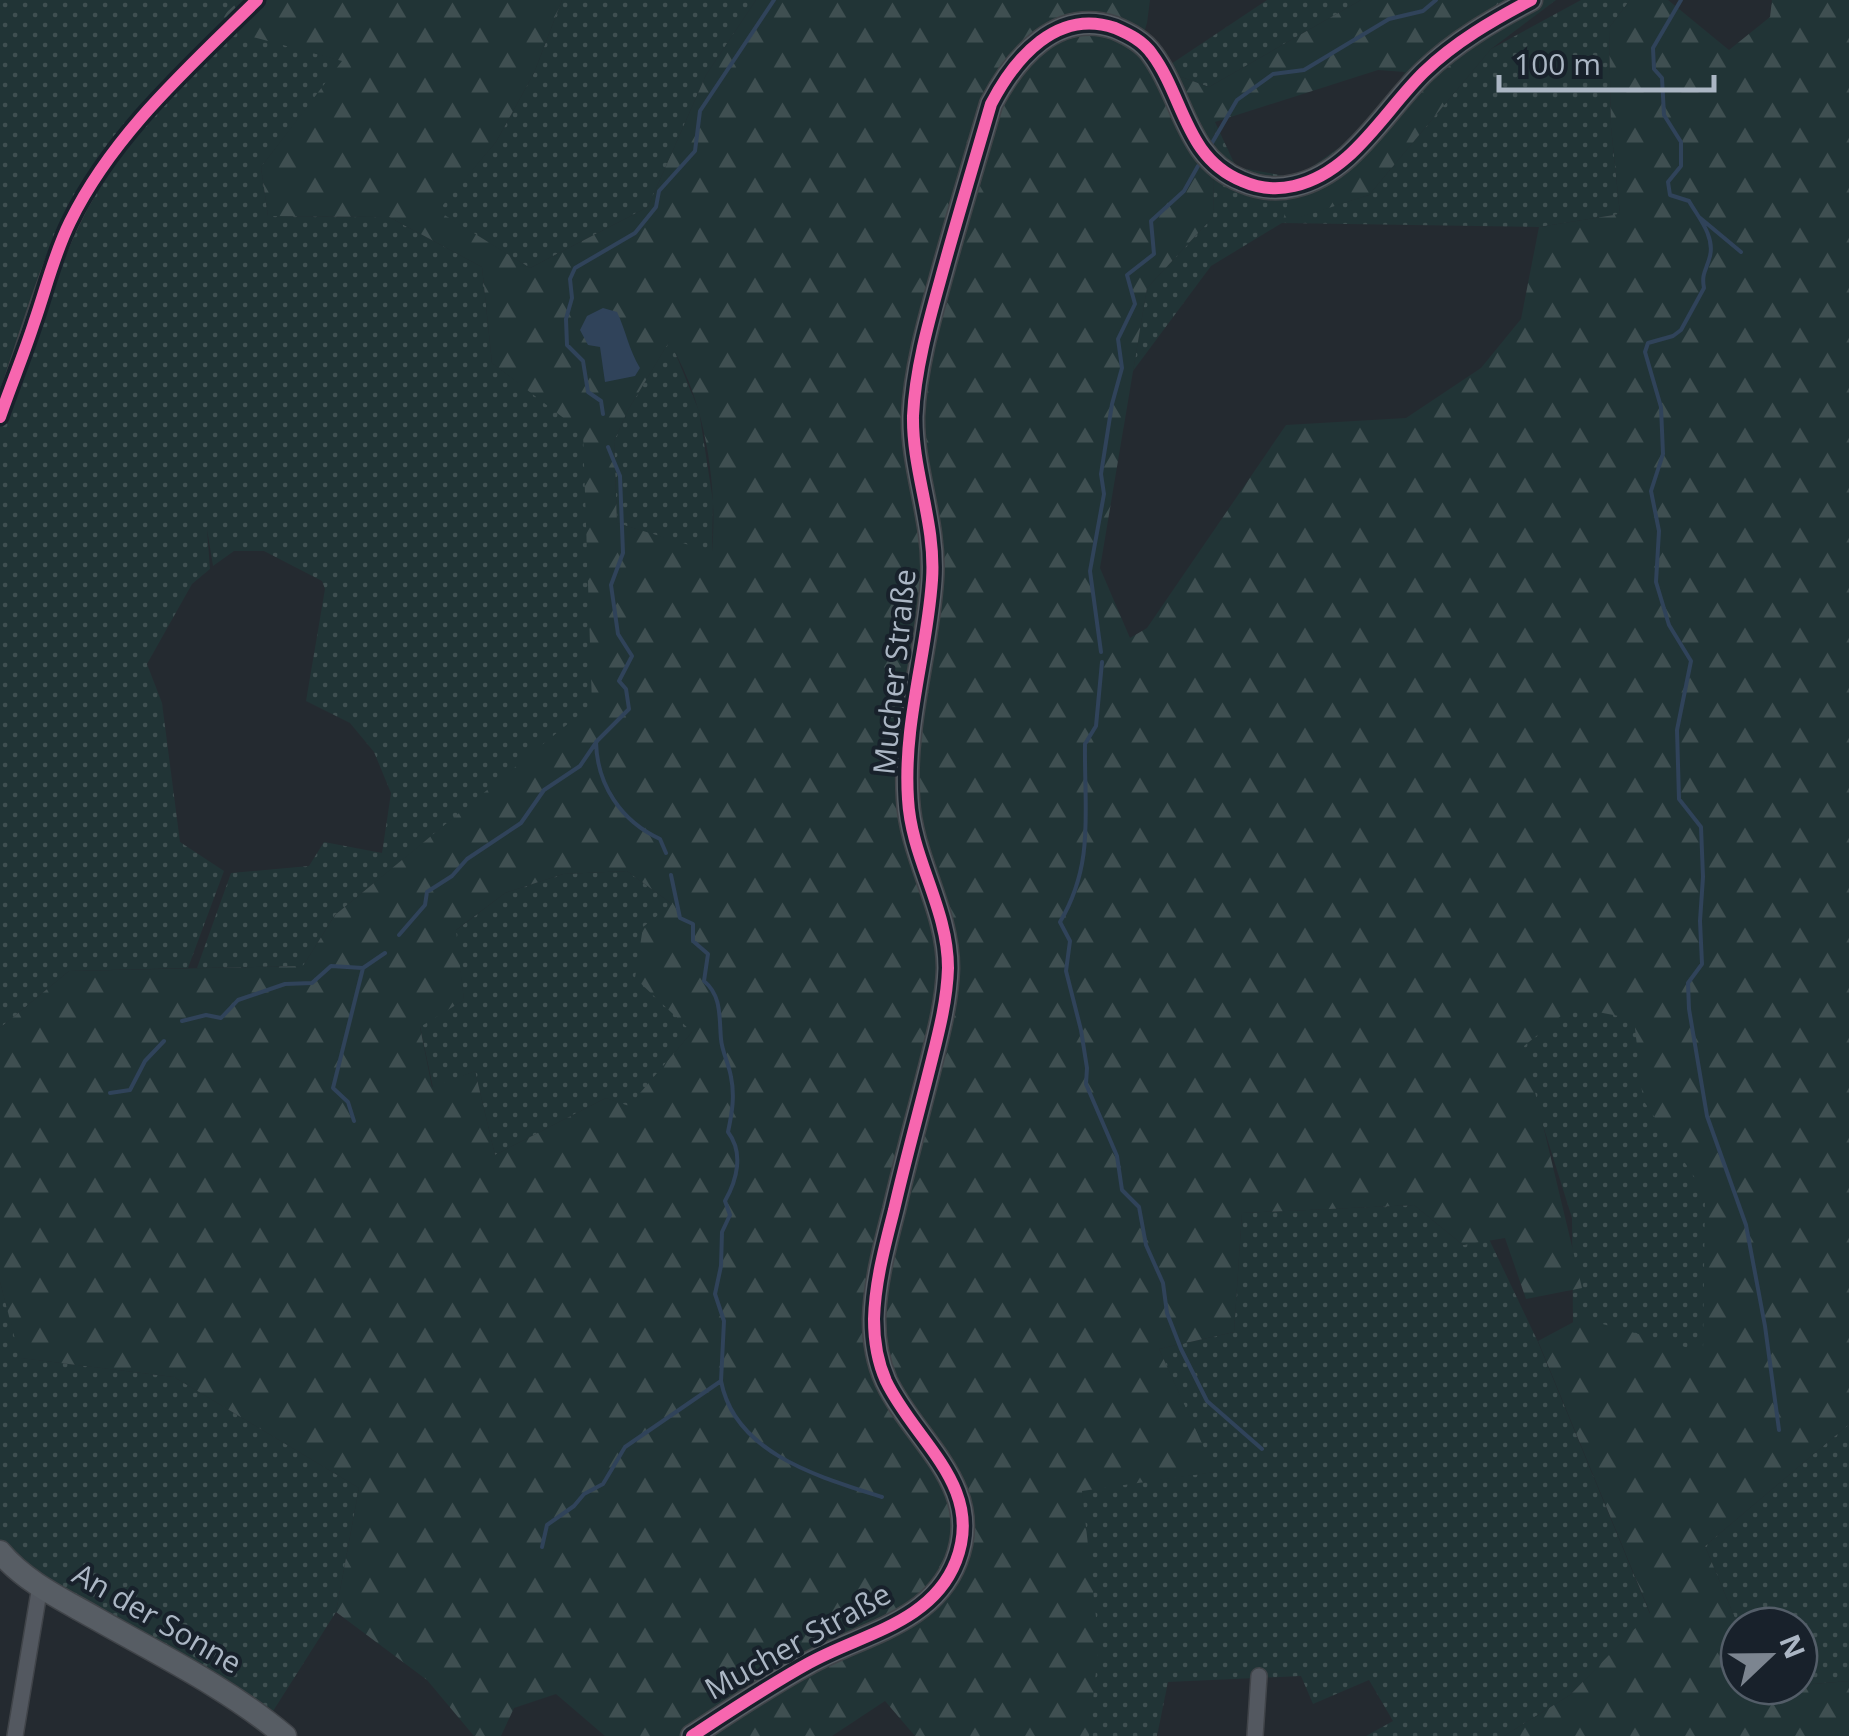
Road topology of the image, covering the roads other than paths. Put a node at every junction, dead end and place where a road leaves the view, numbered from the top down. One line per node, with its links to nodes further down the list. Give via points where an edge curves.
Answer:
1 (1531, 0): 9 (main road, Mucher Straße, via 1447,53 1340,164 1294,186 1246,183 1208,158 1154,56 1129,34 1107,26 1086,24 1045,36 1006,74 991,104 934,301 914,416 933,556 908,728 908,806 942,914 948,967 874,1318 884,1378 952,1477 962,1513 960,1545 940,1588 919,1609 812,1661)
2 (88, 192): 3 (street, via 58,251)
3 (0, 417)
4 (0, 1552): 5 (main road, An der Sonne)
5 (40, 1586): 7 (street); 8 (main road, An der Sonne, via 209,1682)
6 (1259, 1676): 10 (street)
7 (15, 1736)
8 (285, 1736)
9 (692, 1736)
10 (1255, 1736)

